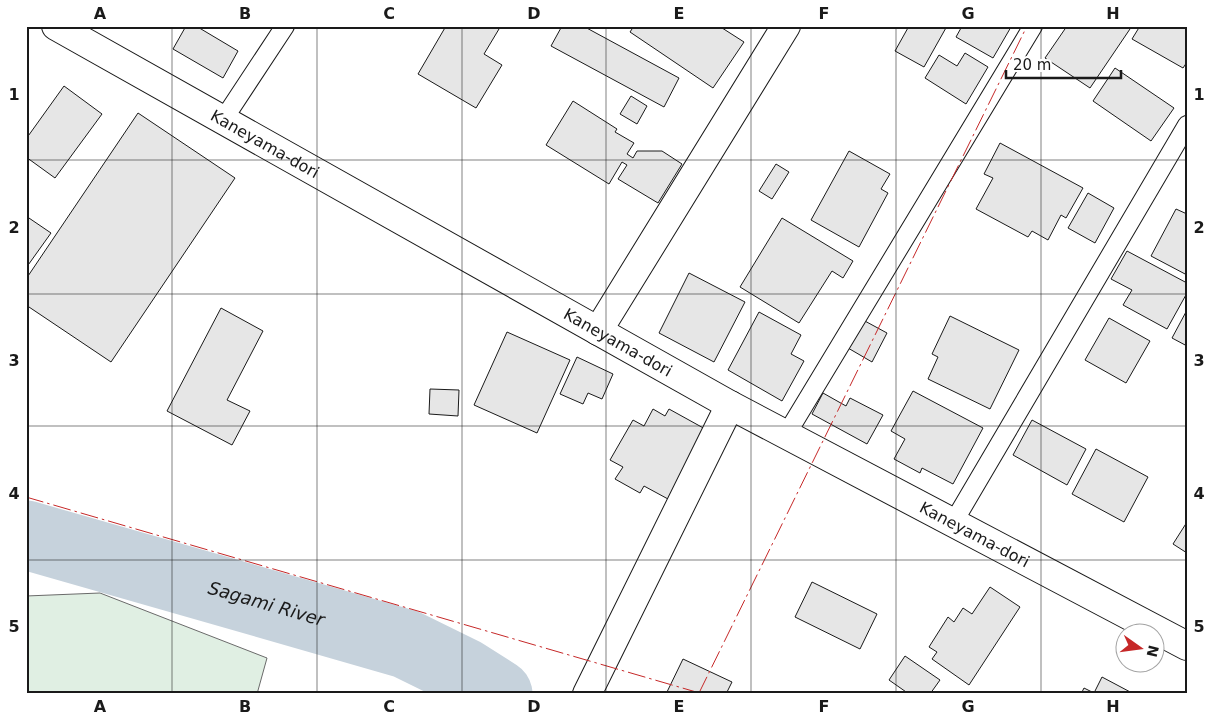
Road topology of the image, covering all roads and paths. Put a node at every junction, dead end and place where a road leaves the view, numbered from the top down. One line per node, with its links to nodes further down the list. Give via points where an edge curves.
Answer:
1 (285, 26): 5 (lane)
2 (786, 26): 7 (street)
3 (1033, 26): 9 (lane)
4 (63, 28): 5 (street, Kaneyama-dori)
5 (223, 120): 7 (street, Kaneyama-dori)
6 (1187, 126): 10 (lane)
7 (598, 331): 8 (street, Kaneyama-dori)
8 (730, 405): 9 (street, Kaneyama-dori); 12 (street)
9 (786, 434): 10 (street, Kaneyama-dori)
10 (953, 522): 11 (street, Kaneyama-dori)
11 (1187, 646)
12 (589, 690)

